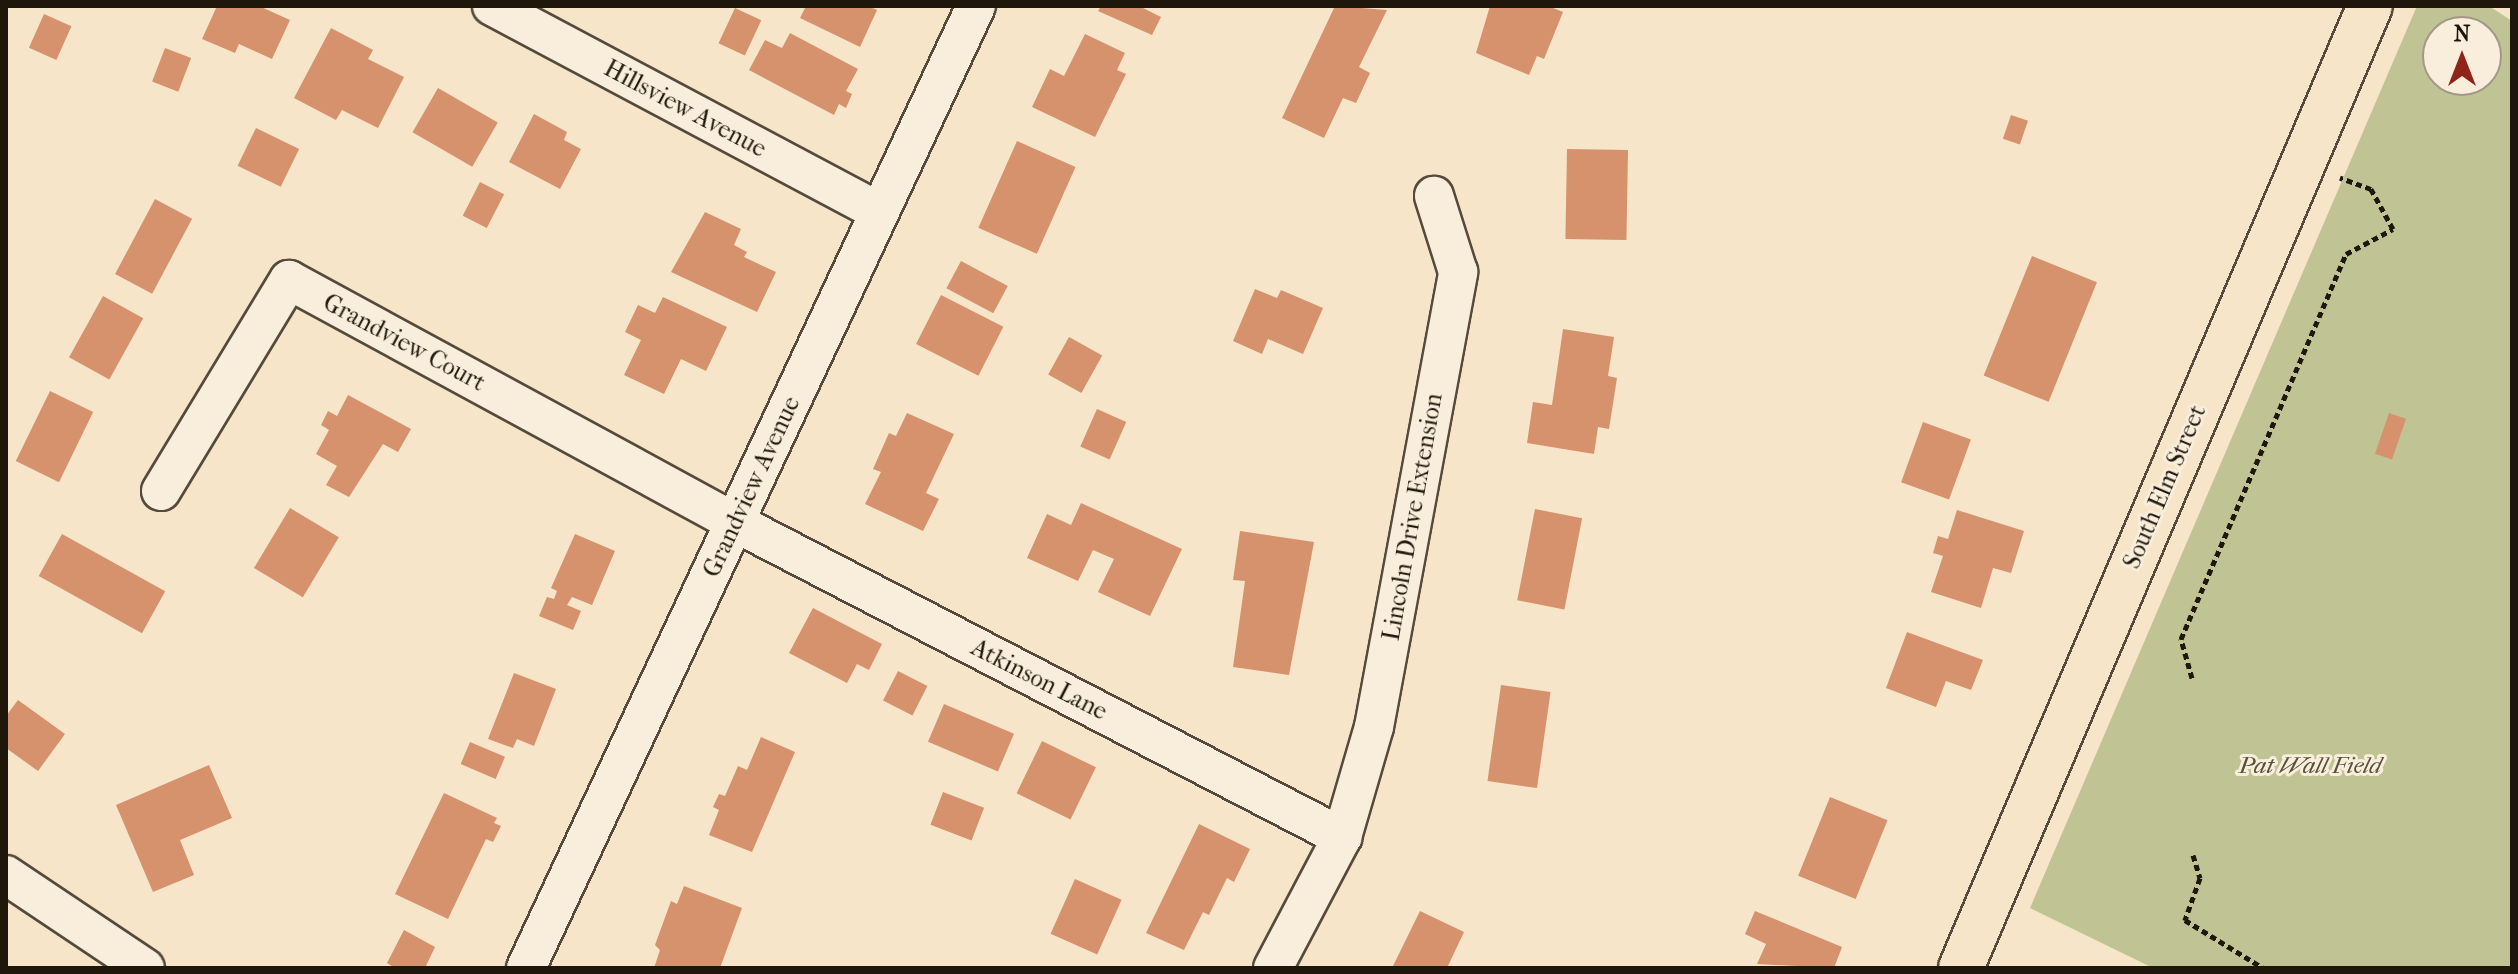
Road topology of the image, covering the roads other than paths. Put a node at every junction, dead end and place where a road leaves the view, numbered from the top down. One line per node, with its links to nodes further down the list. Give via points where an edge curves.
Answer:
1 (492, 6): 5 (street, Hillsview Avenue)
2 (976, 6): 5 (street, Grandview Avenue)
3 (2370, 6): 13 (main road, South Elm Street)
4 (1434, 196): 8 (street, Lincoln Drive Extension, via 1458,272 1374,727)
5 (878, 211): 7 (street, Grandview Avenue)
6 (161, 491): 7 (street, Grandview Court, via 289,280)
7 (736, 523): 8 (street, Atkinson Lane); 11 (street, Grandview Avenue)
8 (1342, 837): 12 (street, Lincoln Drive Extension)
9 (6, 875): 10 (street)
10 (145, 968)
11 (526, 968)
12 (1273, 968)
13 (1961, 968)

